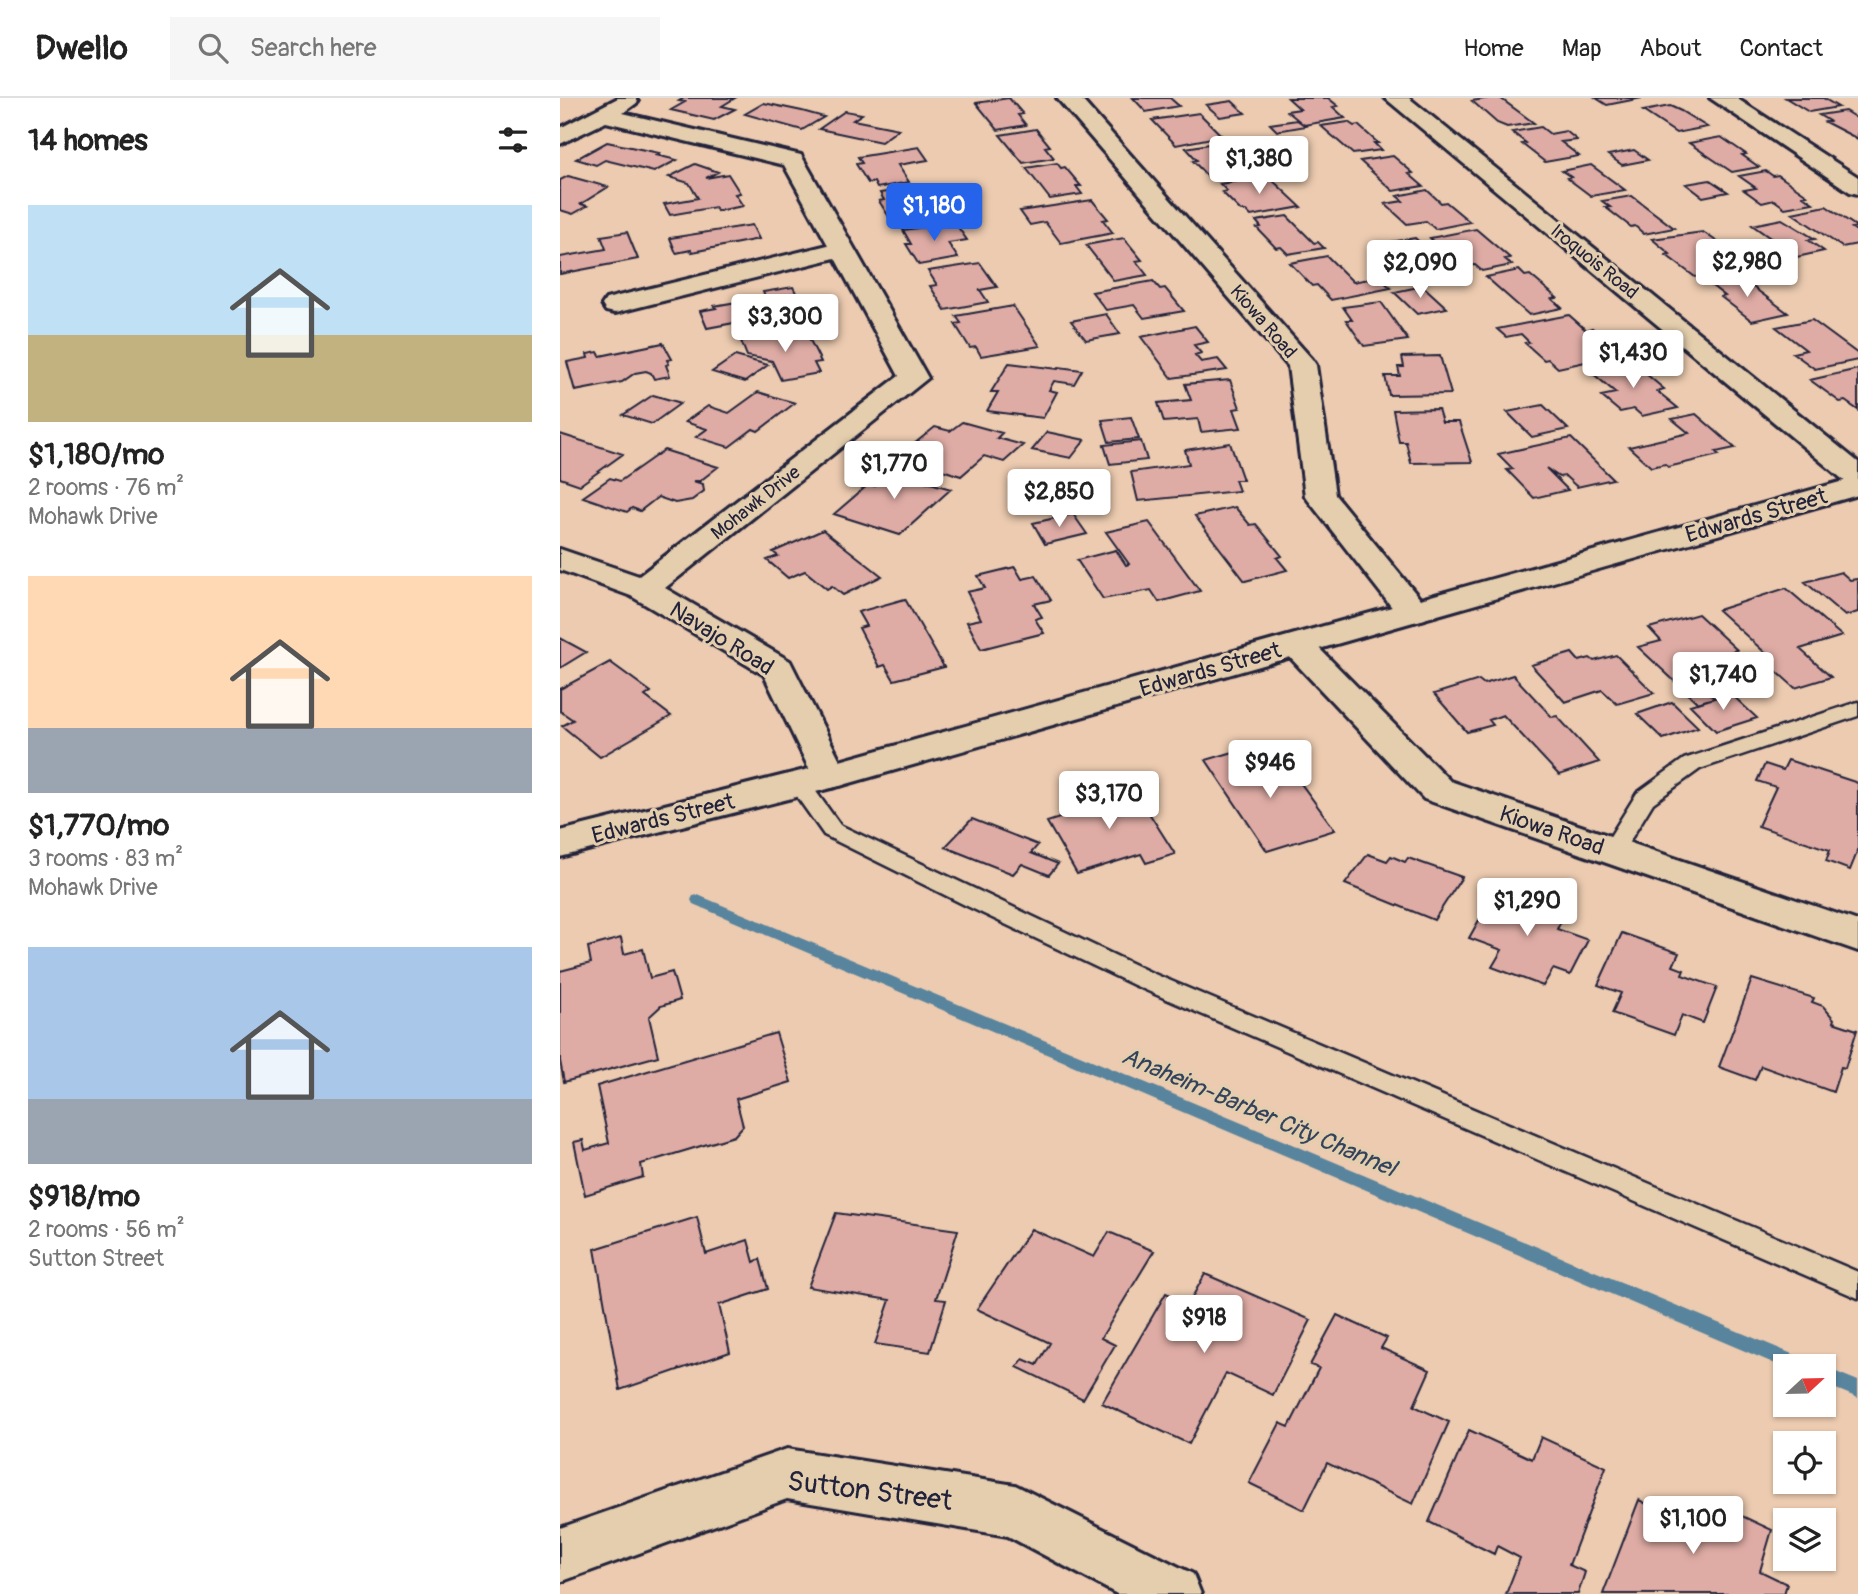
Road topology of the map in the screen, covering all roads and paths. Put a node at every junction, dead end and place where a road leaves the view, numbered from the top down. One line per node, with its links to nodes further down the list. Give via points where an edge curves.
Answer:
1 (635, 98): 5 (street)
2 (1068, 98): 14 (street, Kiowa Road, via 1302,365 1320,496)
3 (1396, 98): 10 (street, Iroquois Road)
4 (1721, 98): 7 (street)
5 (604, 115): 6 (street); 8 (street, Mohawk Drive, via 793,160)
6 (560, 137)
7 (1858, 187)
8 (842, 249): 9 (street); 13 (street, Mohawk Drive, via 914,378)
9 (615, 305)
10 (1858, 477)
11 (1858, 486): 14 (street, Edwards Street)
12 (560, 559): 13 (street, Navajo Road)
13 (643, 589): 17 (street, Navajo Road, via 778,669)
14 (1413, 612): 15 (street, Edwards Street)
15 (1297, 645): 17 (street, Edwards Street); 19 (street, Kiowa Road, via 1437,790)
16 (1858, 709): 19 (lane, via 1692,764 1645,798)
17 (815, 780): 18 (street, Edwards Street); 21 (lane, via 832,830 973,899 1143,979)
18 (560, 844)
19 (1612, 850): 20 (street, Kiowa Road)
20 (1858, 936)
21 (1858, 1285)
22 (560, 1555): 23 (street, Sutton Street, via 787,1474 1015,1511)
23 (1173, 1594)

